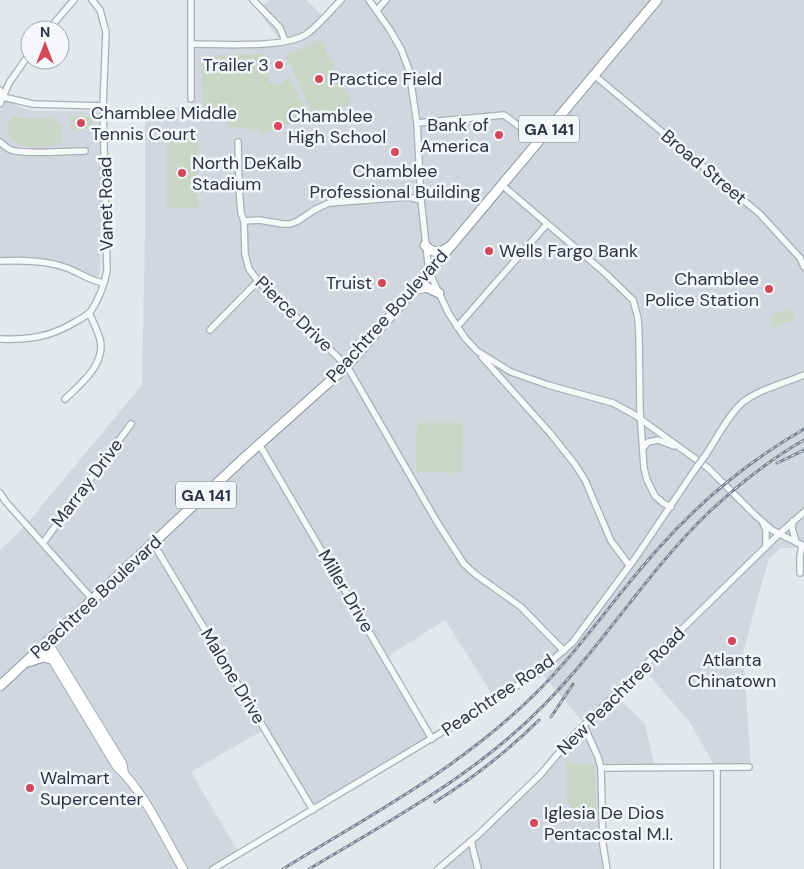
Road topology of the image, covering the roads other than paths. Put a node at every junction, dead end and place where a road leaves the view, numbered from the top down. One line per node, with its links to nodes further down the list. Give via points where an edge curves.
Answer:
1 (74, 0): 10 (street)
2 (92, 0): 19 (street, Vanet Road, via 100,10 106,32)
3 (191, 0): 12 (street)
4 (253, 0): 11 (street, via 280,28)
5 (340, 0): 11 (street, via 308,34)
6 (369, 0): 9 (street)
7 (386, 0): 9 (street)
8 (657, 0): 14 (highway, Peachtree Boulevard / GA 141)
9 (377, 10): 20 (street, via 401,49 409,70)
10 (57, 20)
11 (285, 41): 12 (street)
12 (191, 44): 17 (street)
13 (20, 67): 16 (street)
14 (594, 75): 21 (highway, Peachtree Boulevard / GA 141); 34 (street, Broad Street, via 760,214)
15 (0, 90): 16 (street)
16 (3, 97): 18 (street); 19 (street, via 32,104)
17 (191, 98)
18 (0, 104)
19 (103, 106): 37 (street, Vanet Road, via 107,251)
20 (416, 123): 21 (street, via 504,115); 26 (street)
21 (539, 141): 25 (highway, Peachtree Boulevard / GA 141)
22 (0, 142): 24 (street, via 14,151)
23 (238, 142): 29 (street, Pierce Drive)
24 (85, 151)
25 (502, 185): 30 (street); 32 (highway, Peachtree Boulevard / GA 141)
26 (420, 193): 27 (street); 28 (street)
27 (412, 197): 28 (street); 29 (street, via 329,203 290,224)
28 (421, 200): 31 (street)
29 (244, 221): 36 (street, Pierce Drive, via 247,261)
30 (547, 224): 41 (street); 48 (street, via 633,300 638,318)
31 (425, 245): 32 (highway, via 433,252); 35 (street)
32 (451, 246): 35 (highway, Peachtree Boulevard / GA 141)
33 (0, 261): 37 (street, via 44,262)
34 (804, 264)
35 (429, 272): 38 (highway, Peachtree Boulevard / GA 141); 39 (street)
36 (258, 281): 42 (street); 45 (street, Pierce Drive)
37 (104, 283): 40 (street, Vanet Road)
38 (413, 290): 39 (highway, via 426,287); 45 (highway, Peachtree Boulevard / GA 141)
39 (439, 293): 41 (street)
40 (90, 313): 43 (street, via 60,331 43,336); 47 (street, via 100,341 100,354 97,364)
41 (457, 327): 44 (street)
42 (210, 330)
43 (0, 339)
44 (477, 351): 48 (street, via 510,372 613,403); 64 (street, via 574,463 585,480 611,541)
45 (347, 366): 50 (highway, Peachtree Boulevard / GA 141); 68 (street, Pierce Drive, via 464,564 521,607)
46 (804, 375): 54 (street, Peachtree Road, bridge, via 745,401)
47 (65, 399)
48 (640, 418): 51 (street); 52 (street)
49 (131, 424): 60 (street, Marray Drive)
50 (259, 444): 61 (highway, Peachtree Boulevard / GA 141); 75 (street, Miller Drive)
51 (682, 449): 52 (street, via 653,440 646,444); 56 (street, via 708,468)
52 (642, 453): 54 (street, via 644,471 652,491 658,500)
53 (0, 492): 60 (street)
54 (671, 507): 64 (street, Peachtree Road)
55 (804, 512): 57 (street, New Peachtree Road)
56 (762, 521): 58 (street); 63 (street, via 766,530)
57 (793, 521): 58 (street, New Peachtree Road); 59 (street)
58 (779, 534): 59 (street); 63 (street, New Peachtree Road)
59 (796, 542): 62 (street)
60 (43, 543): 66 (street)
61 (152, 543): 66 (highway, Peachtree Boulevard / GA 141); 80 (street, Malone Drive)
62 (803, 545): 65 (street)
63 (766, 547): 72 (street, New Peachtree Road)
64 (630, 565): 68 (street, Peachtree Road)
65 (800, 573)
66 (93, 600): 67 (highway, Peachtree Boulevard / GA 141)
67 (46, 642): 69 (main road); 70 (highway, Peachtree Boulevard / GA 141); 79 (main road, via 118,757)
68 (564, 651): 75 (street, Peachtree Road, via 539,672)
69 (52, 659): 70 (highway, via 43,657); 79 (main road, via 117,767)
70 (24, 664): 71 (highway, Peachtree Boulevard / GA 141)
71 (0, 686)
72 (584, 726): 73 (street); 74 (street, New Peachtree Road)
73 (588, 734): 74 (street); 78 (street)
74 (573, 736): 81 (street, New Peachtree Road, via 541,774)
75 (432, 738): 80 (street, Peachtree Road)
76 (717, 767): 77 (street); 78 (street); 87 (street)
77 (748, 767)
78 (601, 768): 86 (street, via 603,845)
79 (124, 773): 82 (main road)
80 (312, 810): 83 (street, Peachtree Road)
81 (471, 841): 84 (street, New Peachtree Road); 85 (street)
82 (183, 869)
83 (213, 869)
84 (438, 869)
85 (478, 869)
86 (607, 869)
87 (717, 869)

